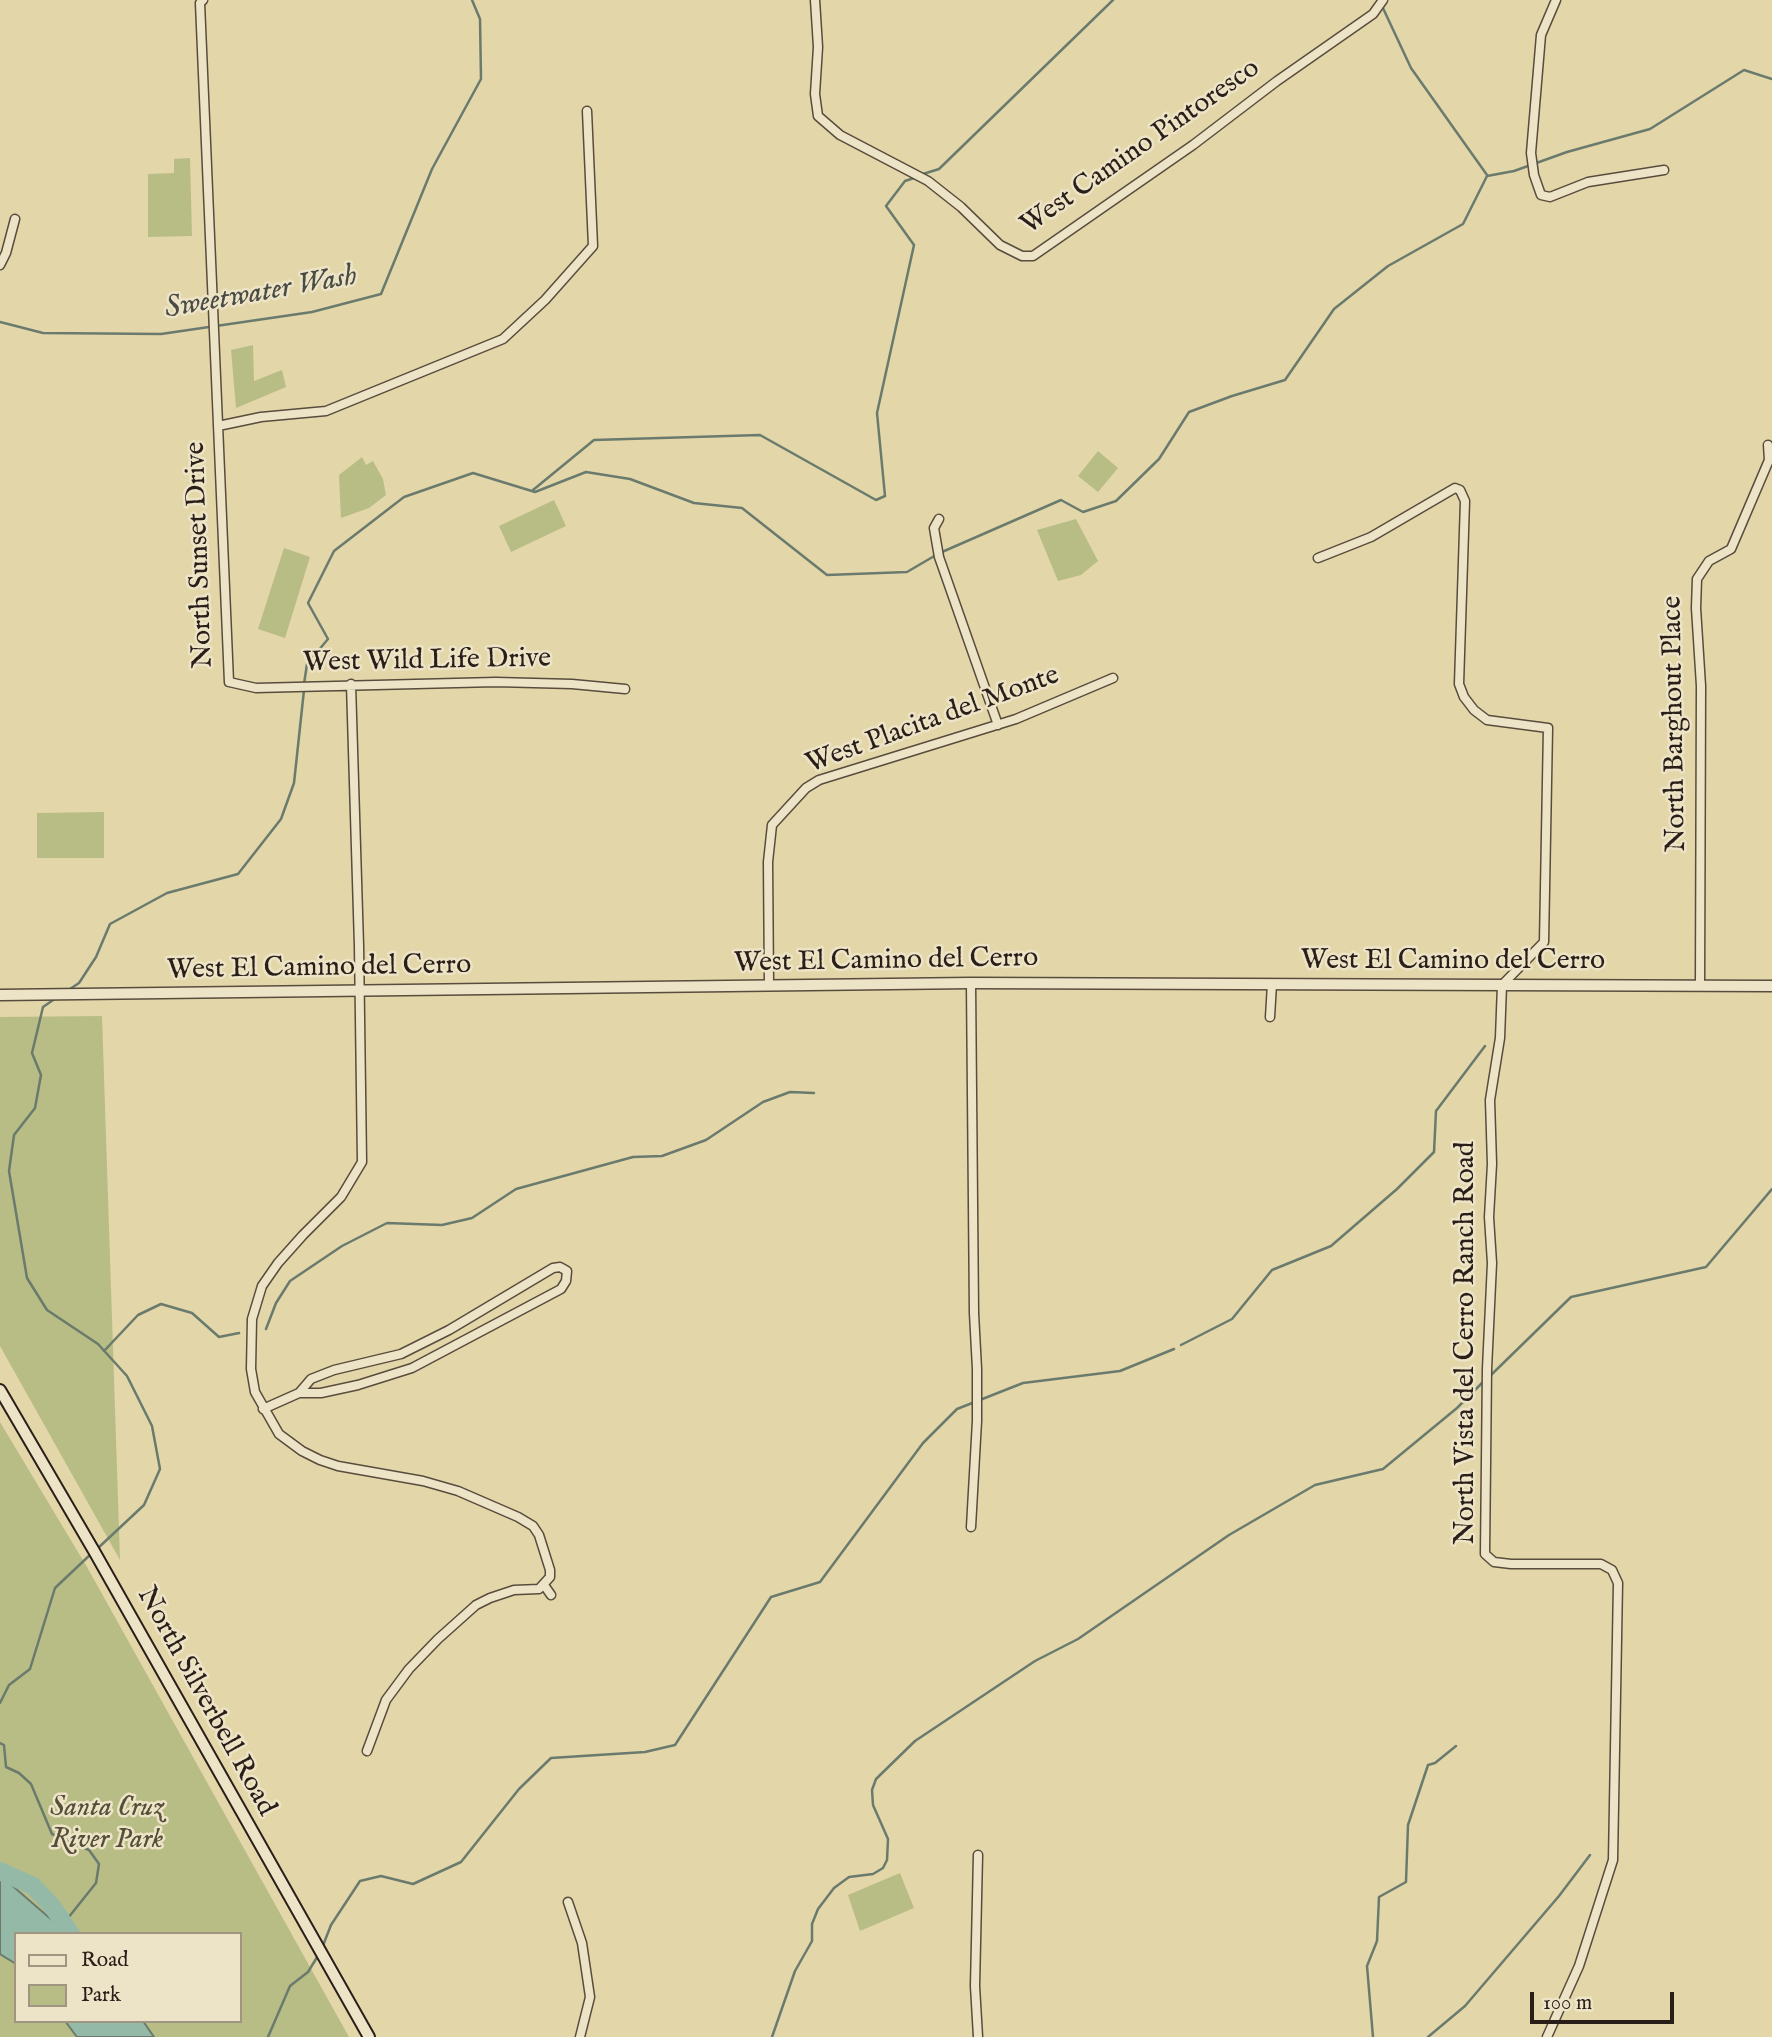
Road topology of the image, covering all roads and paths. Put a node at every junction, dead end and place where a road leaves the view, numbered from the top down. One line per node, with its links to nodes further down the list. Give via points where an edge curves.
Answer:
1 (815, 0): 2 (street, West Camino Pintoresco, via 818,116 840,135 928,181 1000,245 1022,256 1033,256 1193,145 1373,14)
2 (1382, 0)
3 (1556, 0): 6 (street, via 1541,35 1531,153 1541,195 1549,197 1588,182)
4 (201, 2): 9 (street, North Sunset Drive)
5 (587, 111): 9 (street, via 593,246 503,339 326,411)
6 (1664, 170)
7 (15, 219): 8 (street)
8 (0, 265)
9 (218, 426): 14 (street, North Sunset Drive)
10 (1768, 445): 22 (street, North Barghout Place, via 1769,460 1731,549 1709,561 1697,579)
11 (939, 519): 17 (street, via 934,528 939,557)
12 (1318, 558): 21 (street, via 1371,537 1455,488 1465,496 1459,684 1474,710 1487,720 1548,728 1544,942)
13 (1113, 678): 17 (street, West Placita del Monte)
14 (229, 682): 15 (street, West Wild Life Drive, via 256,688)
15 (351, 684): 16 (street, West Wild Life Drive, via 496,682); 24 (street)
16 (625, 689)
17 (998, 725): 20 (street, West Placita del Monte, via 819,780 789,805 772,825 770,841)
18 (971, 983): 19 (street, West El Camino del Cerro); 20 (street, West El Camino del Cerro); 30 (street, via 977,1368)
19 (1272, 984): 21 (street, West El Camino del Cerro); 26 (street, West El Camino del Cerro)
20 (769, 985): 24 (street, West El Camino del Cerro)
21 (1502, 985): 22 (street, West El Camino del Cerro); 39 (street, North Vista del Cerro Ranch Road, via 1500,1038 1490,1100 1492,1263 1485,1554 1494,1562 1511,1564 1601,1564 1612,1570 1618,1583 1613,1860 1579,1966)
22 (1699, 986): 23 (street, West El Camino del Cerro)
23 (1772, 986)
24 (360, 992): 25 (street, West El Camino del Cerro); 29 (street, via 362,1161 341,1197 262,1286 250,1343 255,1392)
25 (0, 995)
26 (1270, 1017)
27 (0, 1390): 36 (main road, North Silverbell Road)
28 (299, 1393): 28 (street, via 358,1385 412,1368 561,1289 567,1271 553,1268 401,1354 334,1370 311,1379); 29 (street)
29 (263, 1409): 31 (street, via 279,1434 320,1460 458,1491 533,1526 550,1570)
30 (971, 1527)
31 (544, 1585): 32 (street); 33 (street, via 502,1592 476,1605 438,1639 386,1700)
32 (551, 1595)
33 (367, 1751)
34 (978, 1855): 38 (street)
35 (568, 1902): 37 (street, via 582,1943 590,1997)
36 (369, 2037)
37 (580, 2037)
38 (978, 2037)
39 (1548, 2037)

